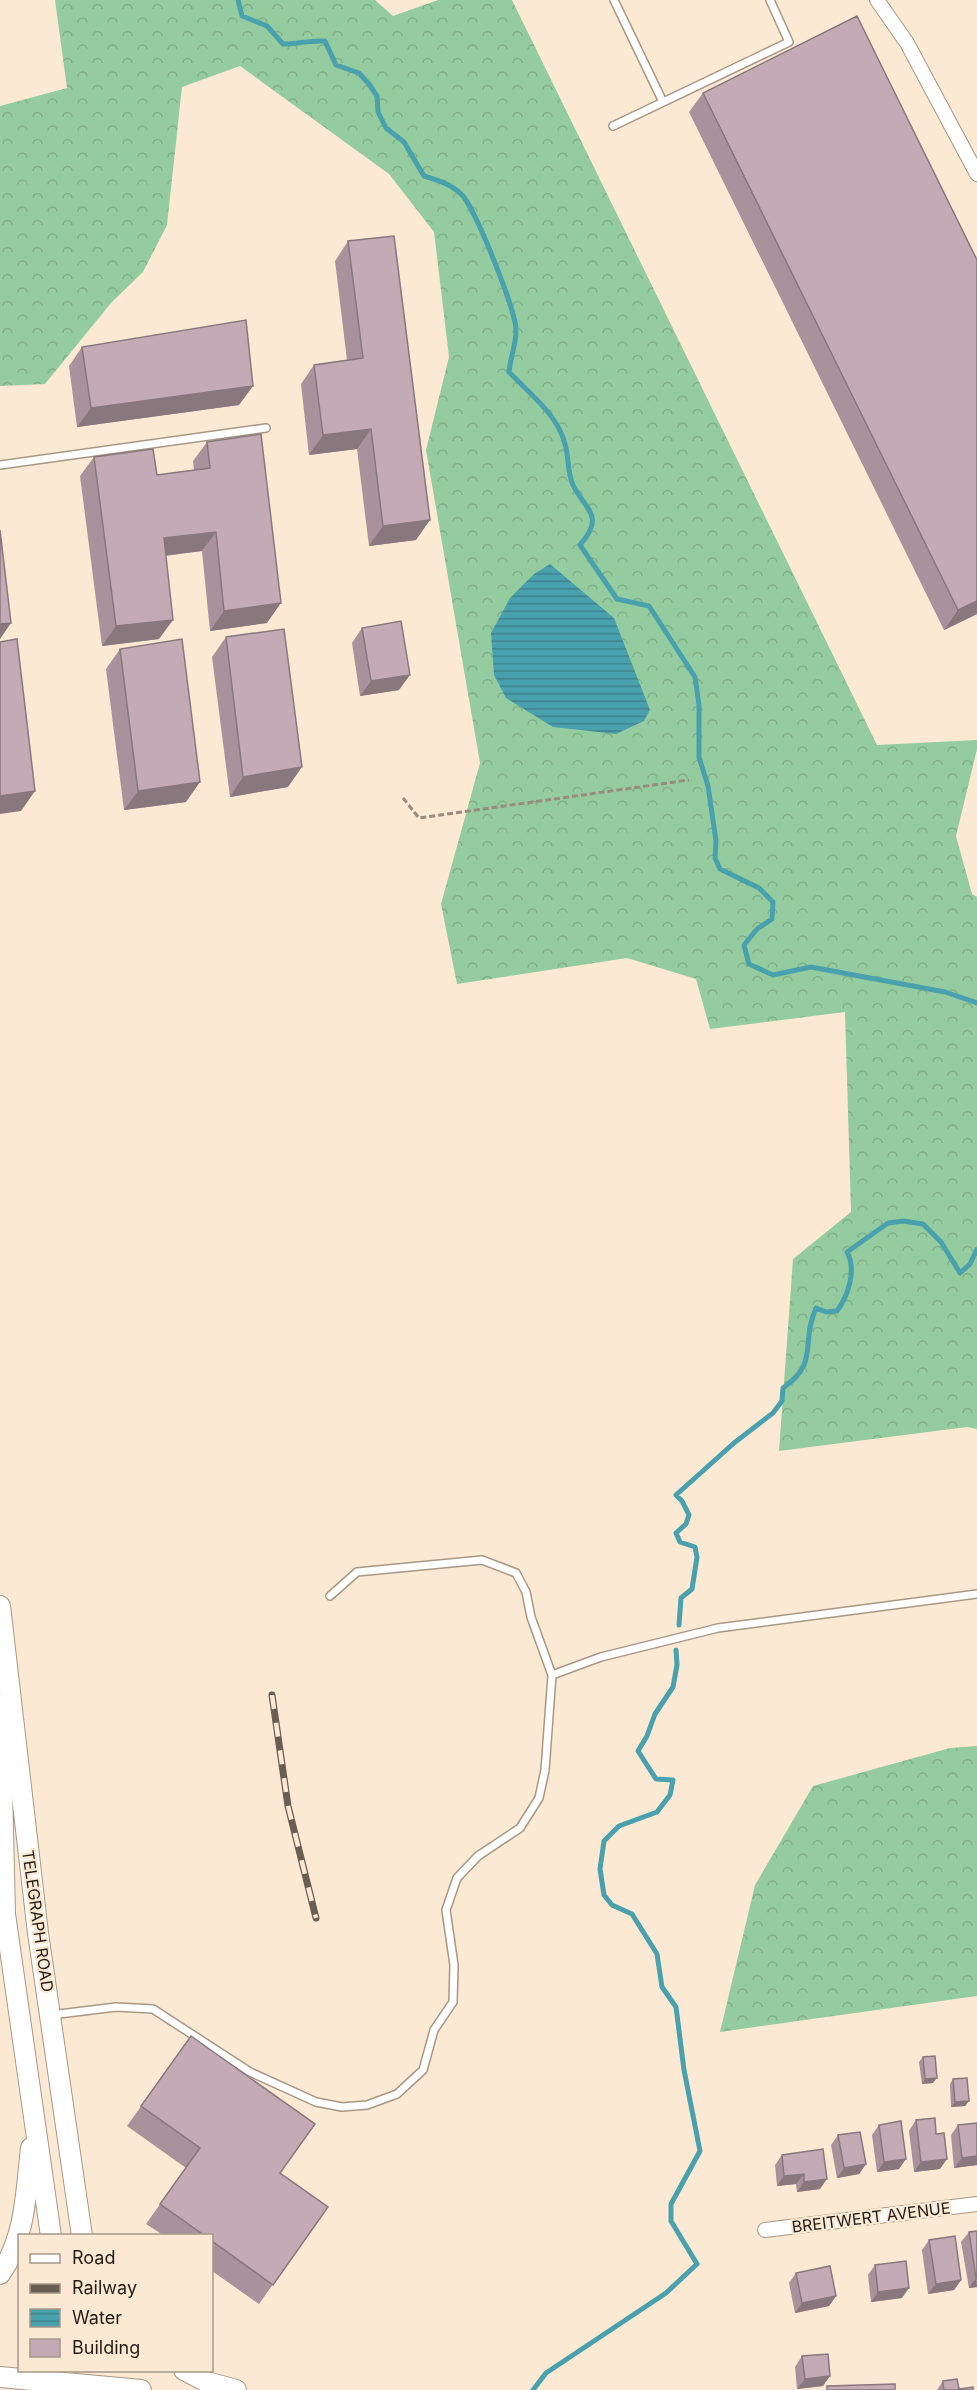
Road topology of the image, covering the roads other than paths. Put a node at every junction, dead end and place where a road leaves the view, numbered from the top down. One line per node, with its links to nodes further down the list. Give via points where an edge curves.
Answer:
1 (614, 0): 4 (lane)
2 (770, 0): 4 (lane, via 789,42)
3 (877, 0): 6 (street, via 907,44)
4 (663, 102): 5 (lane)
5 (614, 126)
6 (977, 174)
7 (266, 428): 8 (lane)
8 (0, 465)
9 (977, 1594): 12 (lane, via 718,1628 601,1658)
10 (330, 1596): 12 (lane, via 357,1572 482,1560 516,1574 526,1592)
11 (0, 1606): 16 (main road, TELEGRAPH ROAD, via 36,1922)
12 (552, 1675): 16 (lane, via 538,1798 520,1828 478,1856 457,1878 447,1910 454,1965 453,2002 434,2030 423,2070 397,2094 367,2105 342,2107 316,2102 250,2072 153,2009 116,2007)
13 (0, 1702): 14 (main road, TELEGRAPH ROAD)
14 (1, 1794): 15 (main road, TELEGRAPH ROAD)
15 (2, 1843): 17 (main road, TELEGRAPH ROAD, via 5,1914)
16 (51, 2014): 18 (main road, TELEGRAPH ROAD)
17 (35, 2118): 21 (main road, TELEGRAPH ROAD); 24 (main road, via 23,2219 8,2263)
18 (75, 2186): 22 (main road, TELEGRAPH ROAD); 23 (main road)
19 (977, 2204): 20 (street, BREITWERT AVENUE)
20 (765, 2230)
21 (51, 2234)
22 (82, 2234)
23 (93, 2234)
24 (0, 2274)
25 (188, 2372): 30 (main road)
26 (0, 2377): 27 (main road)
27 (71, 2381): 28 (main road)
28 (104, 2382): 29 (main road)
29 (141, 2390)
30 (236, 2390)

